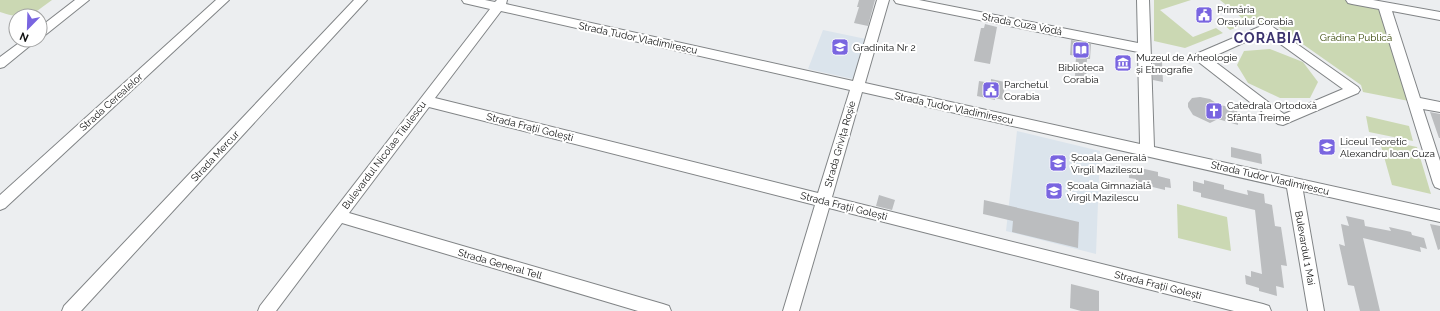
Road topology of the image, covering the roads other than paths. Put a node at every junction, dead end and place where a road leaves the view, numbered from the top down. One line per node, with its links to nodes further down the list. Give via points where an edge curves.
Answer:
1 (83, 0): 13 (street)
2 (222, 0): 26 (street, Strada Cerealelor)
3 (361, 0): 29 (street, Strada Mercur)
4 (468, 0): 10 (street, Strada Tudor Vladimirescu)
5 (883, 0): 17 (street, Strada Grivița Roșie)
6 (900, 0): 14 (street, Strada Cuza Vodă)
7 (923, 0): 14 (street, Strada Cuza Vodă)
8 (1143, 0): 14 (street)
9 (1352, 0): 11 (street)
10 (500, 3): 17 (street, Strada Tudor Vladimirescu); 19 (street, Bulevardul Nicolae Titulescu)
11 (1384, 6): 12 (street); 20 (street)
12 (1440, 16)
13 (48, 27)
14 (1145, 47): 22 (street)
15 (21, 48): 16 (street)
16 (0, 64)
17 (857, 86): 22 (street, Strada Tudor Vladimirescu); 25 (street, Strada Grivița Roșie)
18 (1353, 90): 18 (street, via 1283,120 1200,57 1266,28)
19 (426, 101): 25 (street, Strada Frații Golești); 27 (street, Bulevardul Nicolae Titulescu)
20 (1414, 102): 21 (street); 23 (street)
21 (1440, 107)
22 (1147, 150): 24 (street, Strada Tudor Vladimirescu)
23 (1440, 182)
24 (1294, 184): 28 (street, Strada Tudor Vladimirescu); 34 (street, Bulevardul 1 Mai)
25 (824, 201): 32 (street, Strada Grivița Roșie); 33 (street, Strada Frații Golești)
26 (0, 204)
27 (338, 216): 30 (street, Bulevardul Nicolae Titulescu); 31 (street, Strada General Tell)
28 (1440, 216)
29 (70, 311)
30 (266, 311)
31 (663, 311)
32 (791, 311)
33 (1263, 311)
34 (1316, 311)

